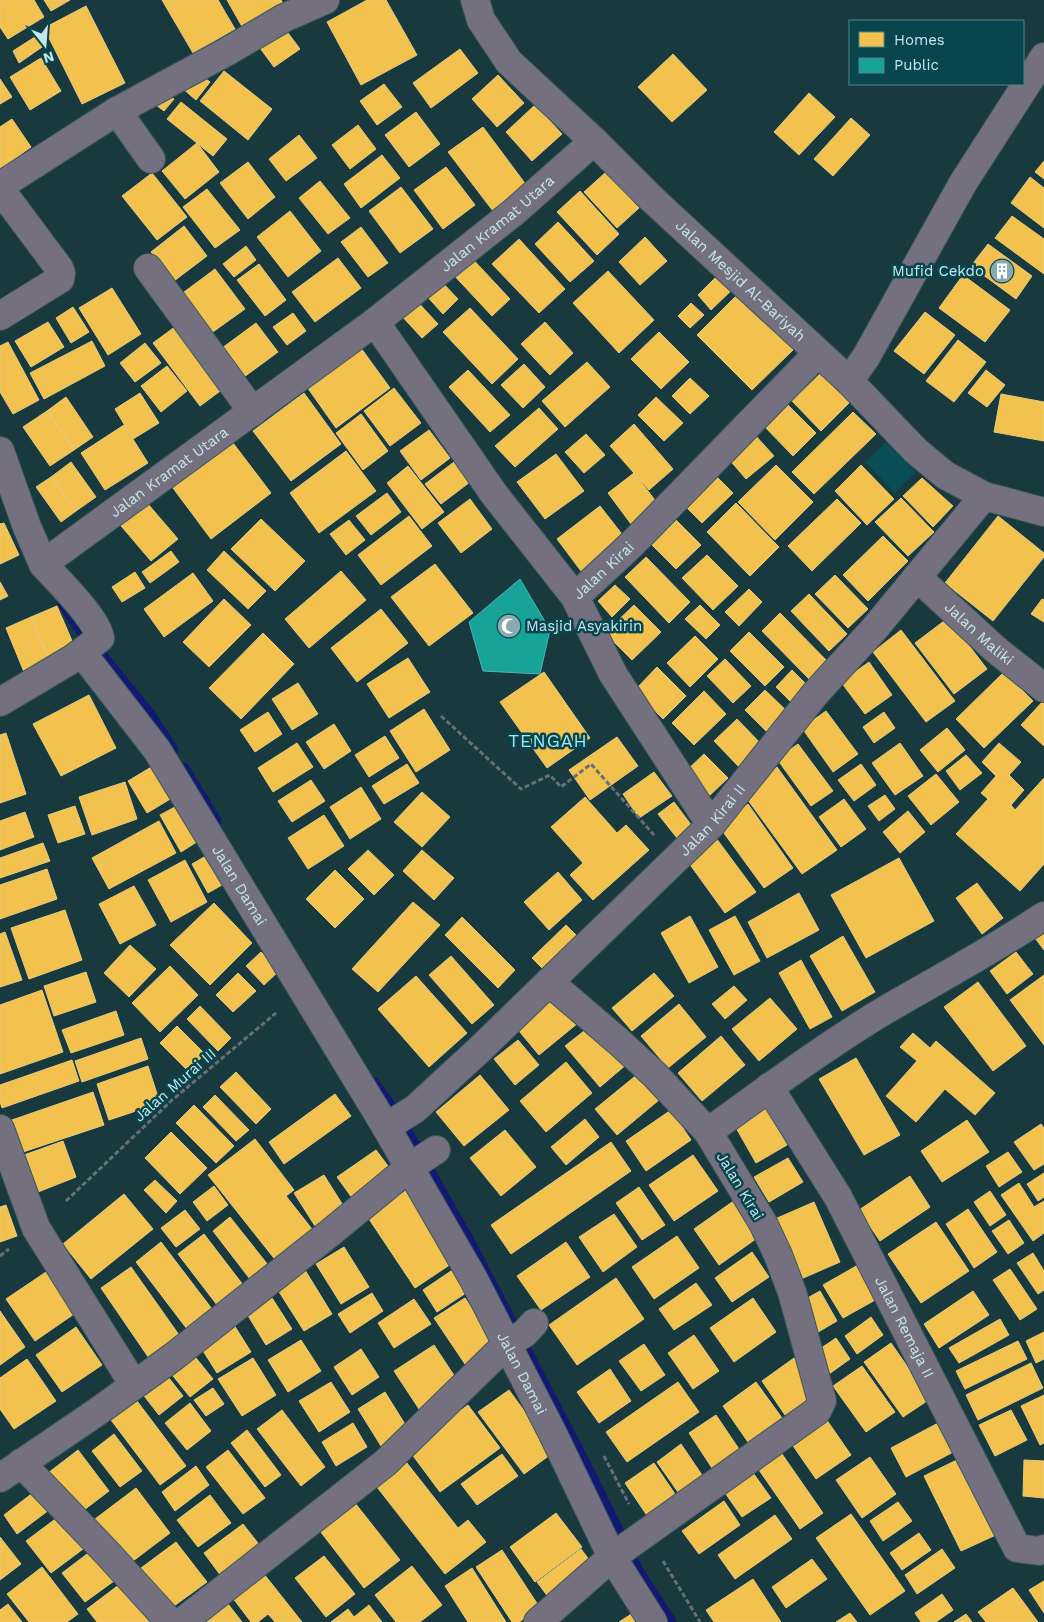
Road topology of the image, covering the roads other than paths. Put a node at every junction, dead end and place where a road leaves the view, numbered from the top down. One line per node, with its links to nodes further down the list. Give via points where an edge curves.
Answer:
1 (325, 0): 4 (street, via 284,18)
2 (475, 0): 5 (street, Jalan Mesjid Al-Bariyah, via 481,20 509,62)
3 (1044, 57): 12 (street, via 963,183 866,357)
4 (117, 111): 6 (street); 7 (street)
5 (594, 141): 10 (street, Jalan Kramat Utara, via 514,212); 11 (street, Jalan Mesjid Al-Bariyah)
6 (151, 159)
7 (0, 188): 9 (street, via 61,273 60,279)
8 (148, 268): 13 (street)
9 (0, 316)
10 (376, 322): 13 (street, Jalan Kramat Utara); 19 (street, via 494,494)
11 (818, 353): 12 (street, Jalan Mesjid Al-Bariyah); 19 (street, Jalan Kirai, via 637,539)
12 (849, 381): 15 (street, Jalan Mesjid Al-Bariyah, via 916,451 945,475)
13 (253, 412): 17 (street, Jalan Kramat Utara)
14 (0, 451): 17 (street)
15 (984, 496): 16 (street, Jalan Mesjid Al-Bariyah); 18 (street, Jalan Kirai II)
16 (1044, 512)
17 (42, 564): 20 (street, via 85,611 98,631 100,638)
18 (917, 577): 21 (street, Jalan Maliki, via 995,649); 23 (street, Jalan Kirai II, via 815,694)
19 (575, 597): 23 (street, Jalan Kirai, via 613,674)
20 (89, 647): 22 (street); 27 (street, Jalan Damai, via 158,750 302,990)
21 (1044, 688)
22 (0, 702)
23 (711, 825): 25 (street, Jalan Kirai II)
24 (1044, 916): 26 (street, via 1006,942 876,1016)
25 (549, 982): 27 (street, Jalan Kirai II, via 415,1109); 29 (street, Jalan Kirai, via 655,1075)
26 (769, 1087): 29 (street); 35 (street, Jalan Remaja II, via 838,1197 1017,1548)
27 (396, 1120): 30 (street, Jalan Damai)
28 (0, 1129): 32 (street, via 36,1228)
29 (708, 1132): 34 (street, Jalan Kirai, via 763,1223 778,1255 792,1292 822,1401 817,1411)
30 (422, 1159): 31 (street, Jalan Damai, via 473,1278); 32 (street, via 173,1357)
31 (519, 1335): 34 (street, Jalan Damai, via 553,1434); 37 (street, via 386,1463)
32 (134, 1384): 33 (street)
33 (10, 1471): 36 (street, via 109,1555)
34 (622, 1549): 38 (street, Jalan Kirai); 39 (street, Jalan Damai)
35 (1044, 1549)
36 (170, 1622)
37 (182, 1622)
38 (538, 1622)
39 (653, 1622)

